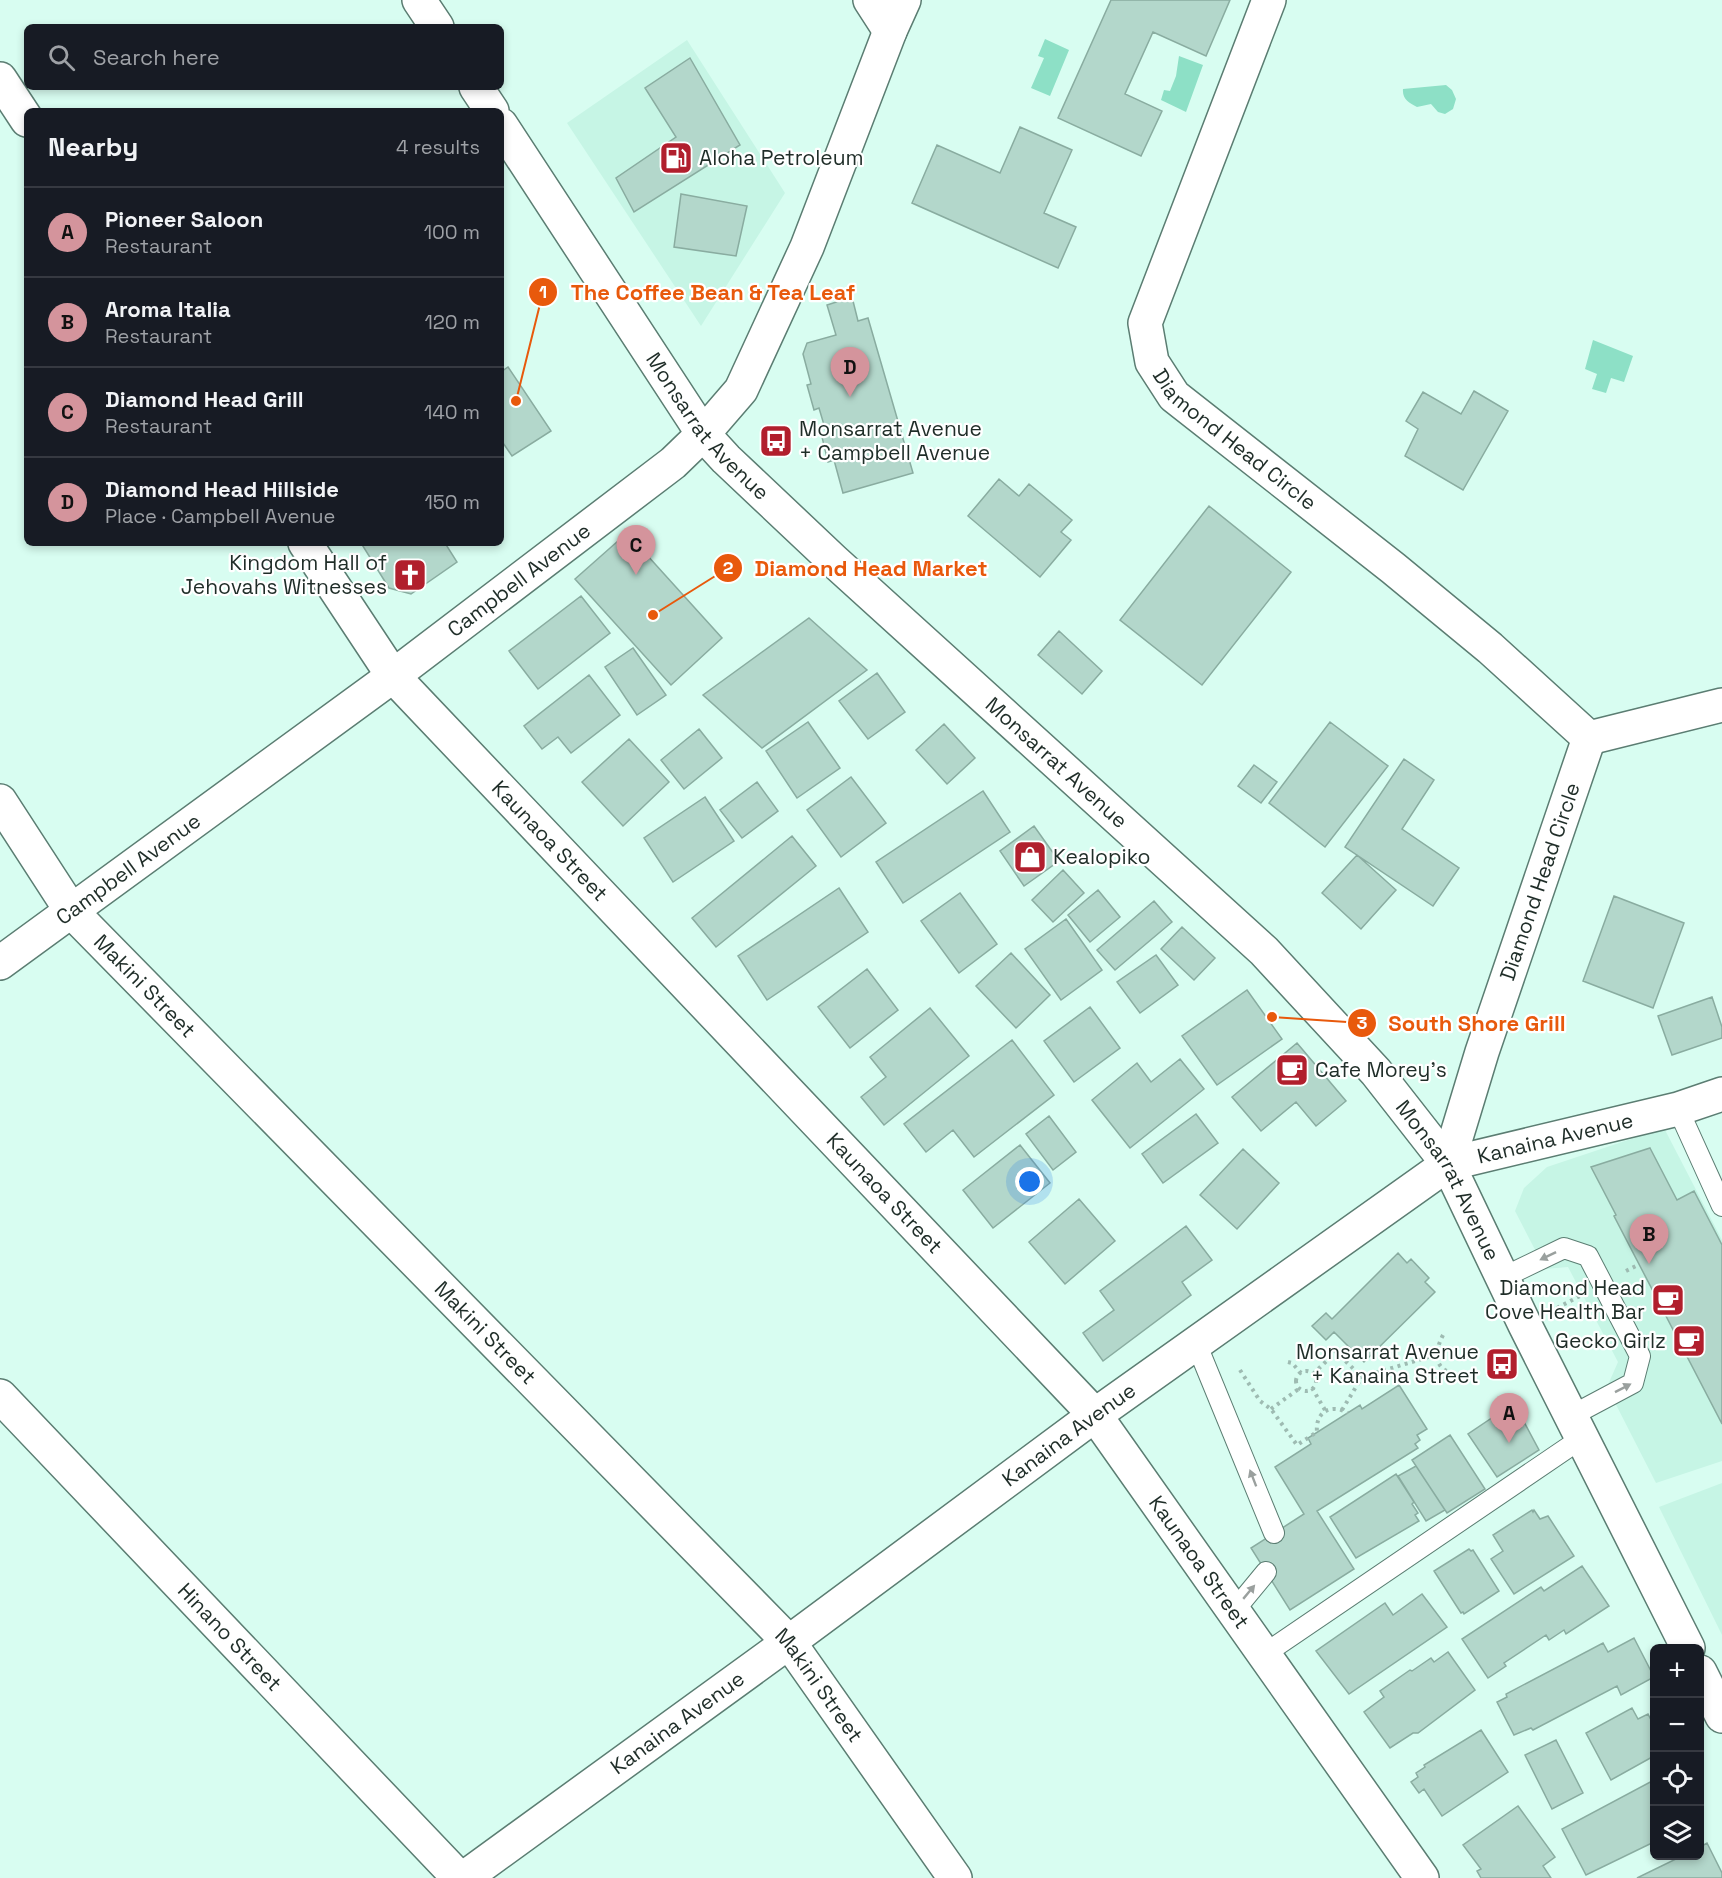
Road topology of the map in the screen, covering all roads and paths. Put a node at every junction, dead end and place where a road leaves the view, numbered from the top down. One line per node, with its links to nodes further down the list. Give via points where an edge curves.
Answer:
1 (419, 0): 5 (street)
2 (870, 0): 6 (street)
3 (904, 0): 6 (street, Campbell Avenue)
4 (1269, 0): 16 (street, Diamond Head Circle, via 1144,323 1152,362 1174,396 1393,568 1490,648)
5 (435, 24)
6 (890, 31): 12 (street, Campbell Avenue, via 807,247 741,390)
7 (0, 79): 10 (street)
8 (478, 90): 9 (street)
9 (490, 108)
10 (24, 115)
11 (504, 130): 12 (street, Monsarrat Avenue)
12 (704, 434): 14 (street, Campbell Avenue, via 673,463); 22 (street, Monsarrat Avenue, via 833,560 1264,951 1376,1072)
13 (307, 546): 14 (street, Kaunaoa Street)
14 (393, 676): 18 (street, Campbell Avenue); 40 (street, Kaunaoa Street)
15 (1722, 705): 16 (street)
16 (1589, 738): 22 (street, Diamond Head Circle)
17 (0, 801): 18 (street, Makini Street)
18 (72, 912): 19 (street, Campbell Avenue); 45 (street, Makini Street)
19 (0, 963)
20 (1722, 1094): 21 (street, Kanaina Avenue)
21 (1678, 1109): 22 (street, Kanaina Avenue); 23 (lane)
22 (1448, 1164): 24 (street, Monsarrat Avenue); 26 (street, Kanaina Avenue)
23 (1722, 1206)
24 (1502, 1278): 41 (street, Monsarrat Avenue); 41 (lane, one-way to 24, via 1633,1383 1640,1356 1588,1256 1564,1248)
25 (1443, 1335): 27 (path)
26 (1204, 1337): 36 (path); 40 (street, Kanaina Avenue); 42 (lane, one-way to 26)
27 (1436, 1355): 31 (path, via 1446,1372); 32 (path)
28 (1288, 1362): 29 (path)
29 (1301, 1373): 30 (path); 33 (path, via 1296,1380)
30 (1313, 1374): 32 (path, via 1336,1352); 34 (path)
31 (1465, 1374)
32 (1362, 1377): 38 (path)
33 (1300, 1388): 34 (path); 36 (path)
34 (1312, 1388): 37 (path)
35 (0, 1396): 50 (street, Hinano Street)
36 (1270, 1409): 37 (path, via 1297,1445 1317,1432 1316,1424)
37 (1325, 1410): 38 (path)
38 (1342, 1410): 39 (path)
39 (1347, 1413)
40 (1095, 1415): 44 (street, Kaunaoa Street); 45 (street, Kanaina Avenue)
41 (1576, 1427): 46 (street, Monsarrat Avenue); 47 (lane)
42 (1274, 1533)
43 (1266, 1572): 44 (lane, one-way to 43)
44 (1233, 1612): 47 (street, Kaunaoa Street)
45 (789, 1642): 51 (street, Kanaina Avenue); 52 (street, Makini Street)
46 (1686, 1644)
47 (1263, 1654): 53 (street, Kaunaoa Street)
48 (1704, 1680): 49 (street)
49 (1722, 1716)
50 (459, 1878)
51 (464, 1878)
52 (955, 1878)
53 (1422, 1878)

